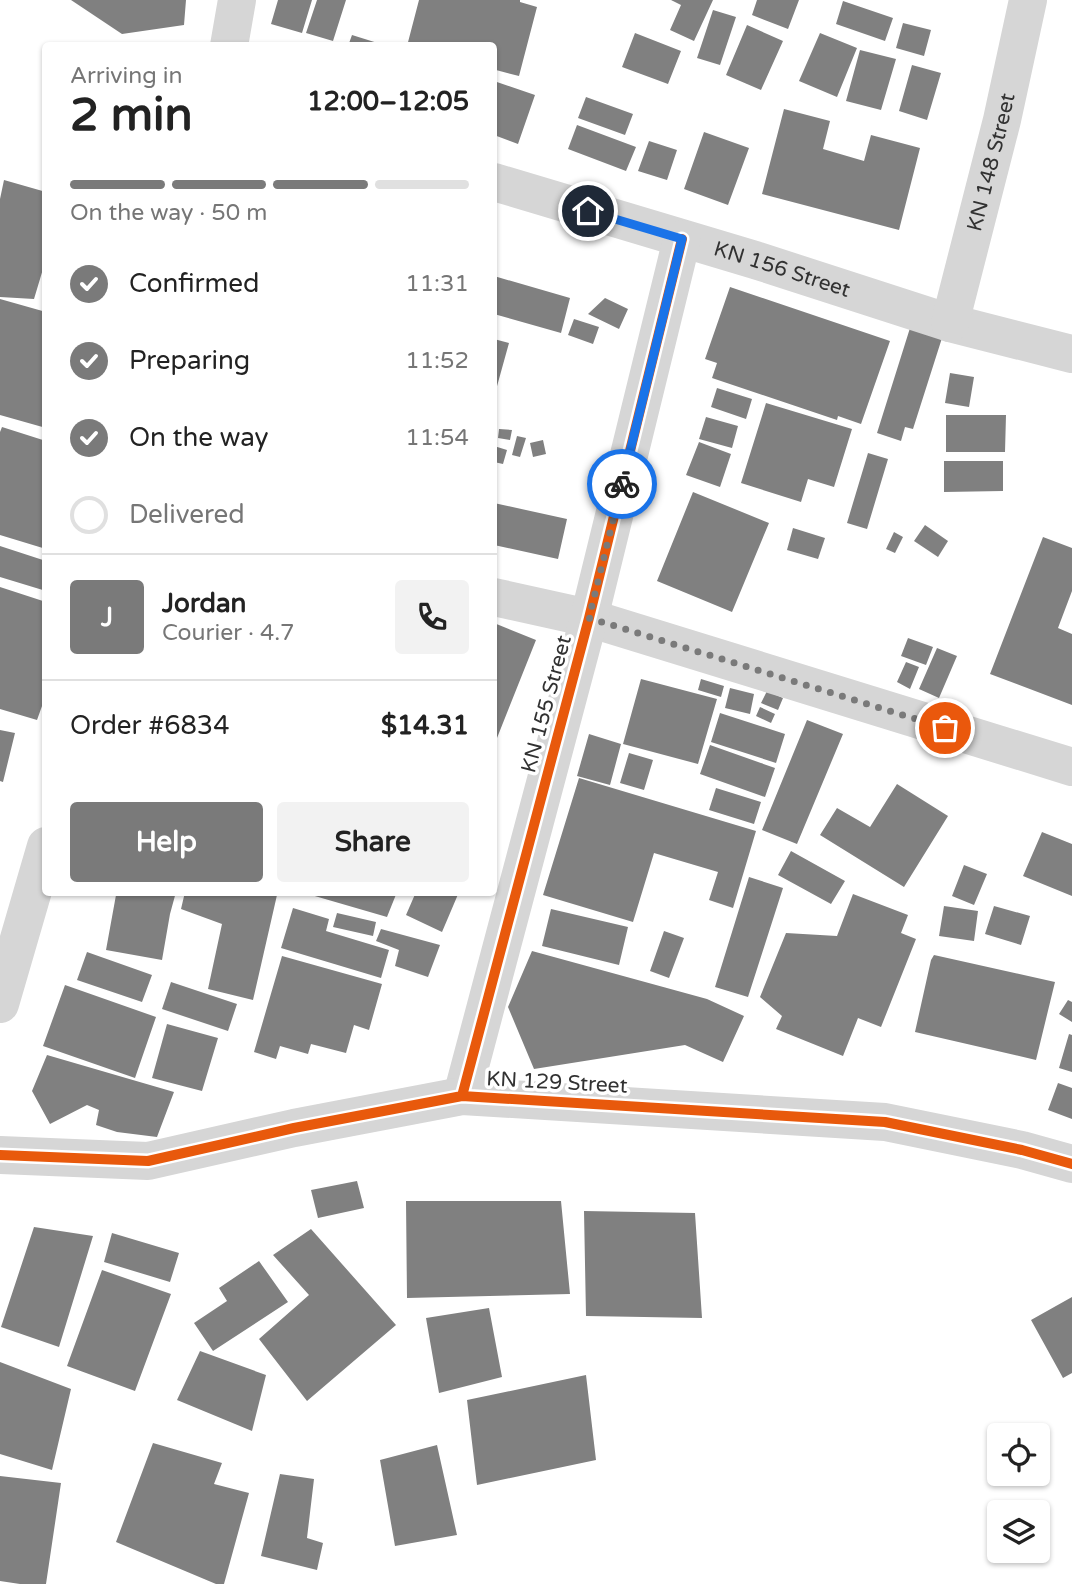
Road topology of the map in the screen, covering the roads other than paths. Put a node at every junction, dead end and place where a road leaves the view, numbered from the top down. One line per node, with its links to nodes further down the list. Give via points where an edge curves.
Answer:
1 (237, 0): 3 (street)
2 (1018, 3): 6 (street, KN 148 Street, via 1002,120)
3 (230, 42)
4 (497, 183): 5 (street, KN 156 Street)
5 (682, 239): 6 (street, KN 156 Street); 9 (street, KN 155 Street)
6 (950, 323): 7 (street, KN 156 Street)
7 (1072, 354)
8 (497, 598): 9 (street)
9 (589, 618): 10 (street); 13 (street, KN 155 Street)
10 (1072, 767)
11 (42, 860): 12 (street)
12 (0, 1004)
13 (462, 1096): 14 (street, KN 129 Street, via 148,1161); 15 (street, KN 129 Street, via 885,1122)
14 (0, 1155)
15 (1072, 1164)

